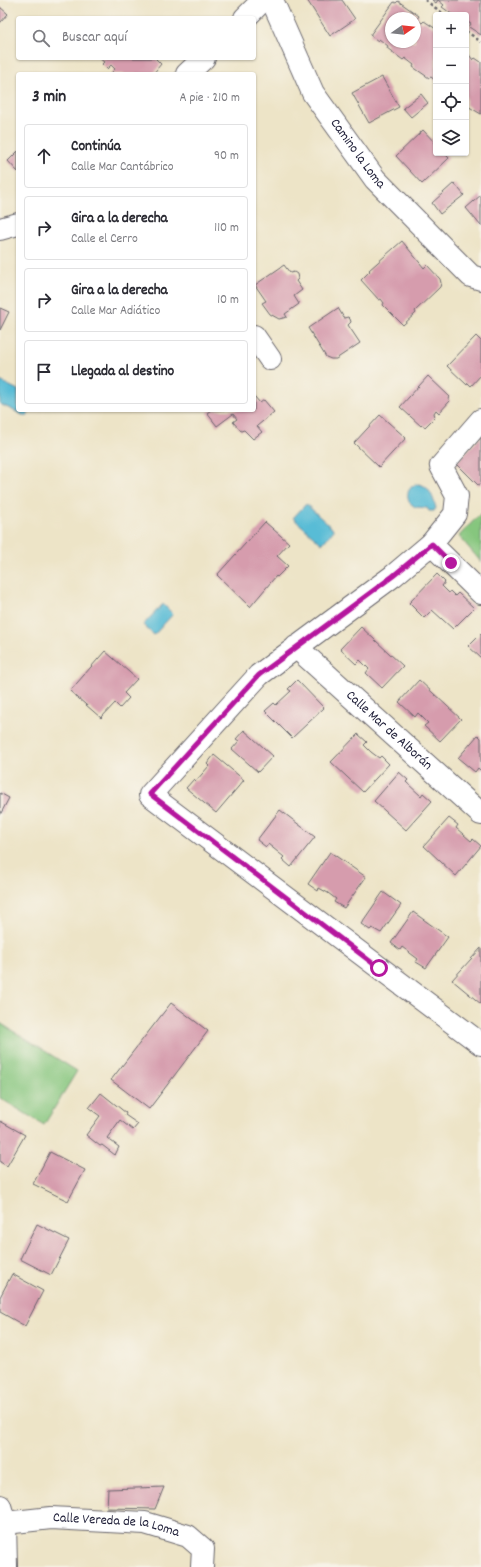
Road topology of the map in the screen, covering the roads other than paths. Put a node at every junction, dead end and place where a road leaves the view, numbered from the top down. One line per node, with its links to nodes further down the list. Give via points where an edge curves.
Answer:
1 (263, 0): 3 (street)
2 (272, 0): 8 (street, Camino la Loma, via 313,93 375,179 471,276)
3 (247, 16)
4 (202, 60): 5 (street)
5 (189, 72)
6 (16, 225): 7 (street)
7 (0, 229)
8 (481, 280)
9 (256, 339): 10 (street)
10 (270, 359)
11 (481, 420): 12 (street, via 441,466 457,496 456,514)
12 (432, 544): 13 (street); 14 (street)
13 (481, 593)
14 (296, 648): 15 (street, Calle Mar de Alborán); 16 (street, via 259,675 150,794)
15 (481, 814)
16 (481, 1044)
17 (2, 1515): 18 (street, Calle Vereda de la Loma); 19 (street, Calle Vereda de la Loma, via 145,1523 188,1536 203,1549)
18 (6, 1567)
19 (202, 1567)

